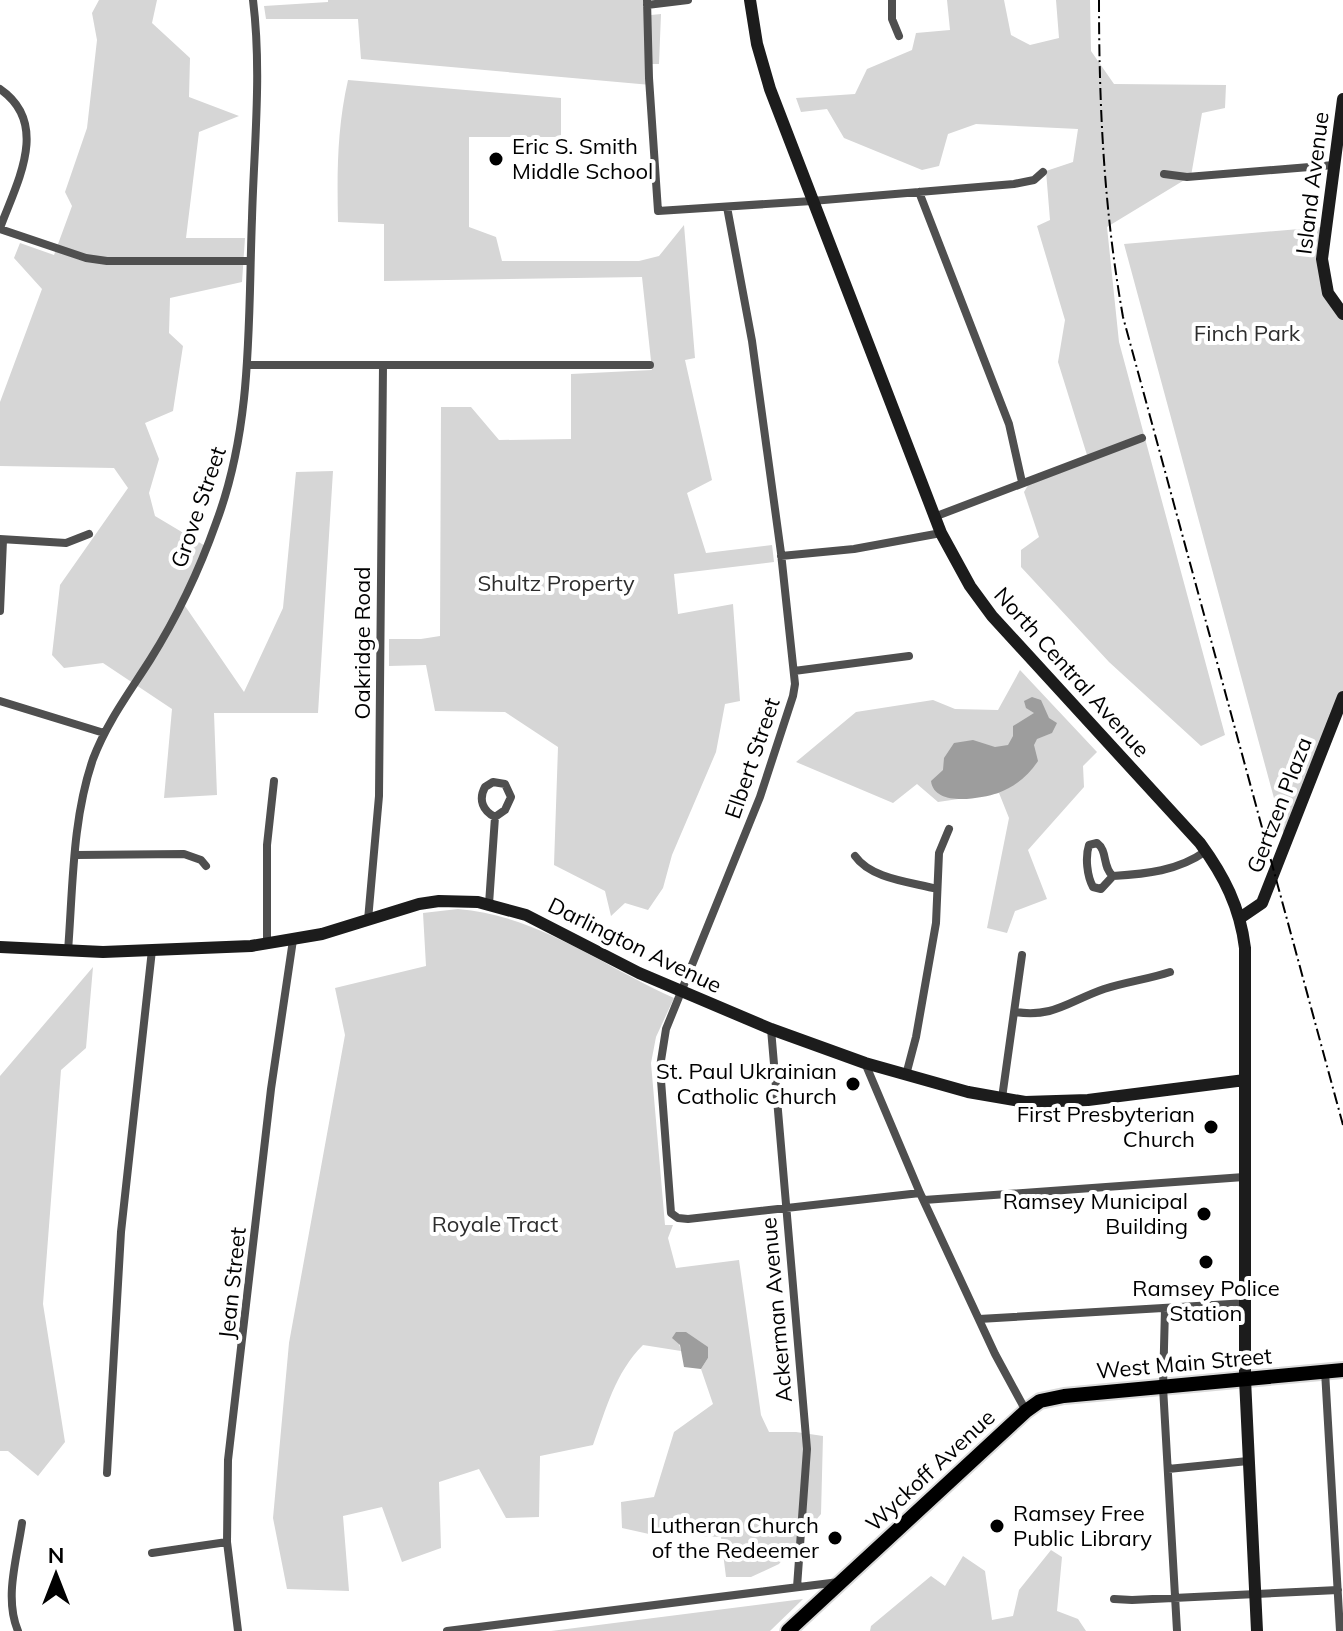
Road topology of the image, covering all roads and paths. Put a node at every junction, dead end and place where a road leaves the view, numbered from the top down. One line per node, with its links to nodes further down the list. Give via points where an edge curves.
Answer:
1 (253, 0): 16 (street, Grove Street, via 257,53)
2 (688, 0): 5 (street)
3 (750, 0): 13 (main road, North Central Avenue, via 763,68)
4 (892, 0): 6 (street)
5 (647, 3): 14 (street, via 658,211)
6 (899, 36)
7 (0, 89): 15 (street, via 19,108 28,139)
8 (1343, 99): 9 (main road, Island Avenue)
9 (1334, 165): 11 (street, via 1187,177); 17 (main road, Island Avenue, via 1322,270 1328,293)
10 (1043, 172): 12 (street, via 1014,184)
11 (1164, 174)
12 (919, 192): 13 (street); 22 (street, via 1009,424)
13 (812, 201): 14 (street); 23 (main road, North Central Avenue)
14 (727, 207): 27 (street, Elbert Street, via 752,341)
15 (0, 229): 16 (street, via 107,261)
16 (250, 261): 18 (street, Grove Street)
17 (1343, 314)
18 (248, 365): 19 (street); 33 (street, Grove Street, via 238,445 212,534 172,621)
19 (383, 365): 20 (street); 45 (street, Oakridge Road, via 379,796)
20 (650, 365)
21 (1142, 438): 22 (street)
22 (1022, 482): 23 (street)
23 (934, 517): 24 (main road, North Central Avenue)
24 (941, 533): 27 (street); 37 (main road, North Central Avenue, via 992,616)
25 (89, 534): 26 (street, via 66,543)
26 (2, 540): 28 (street)
27 (781, 556): 30 (street, Elbert Street)
28 (0, 611)
29 (909, 656): 30 (street)
30 (794, 671): 53 (street, Elbert Street, via 793,696 760,797)
31 (1343, 697): 44 (main road, Gertzen Plaza, via 1262,903)
32 (0, 701): 33 (street)
33 (104, 733): 38 (street, Grove Street, via 81,802)
34 (274, 781): 47 (street, via 266,862)
35 (495, 817): 35 (street, via 509,805 511,792 505,784 493,782 481,798); 43 (street)
36 (949, 829): 42 (street, via 939,853)
37 (1206, 851): 41 (street, via 1178,867); 44 (main road, North Central Avenue)
38 (76, 855): 40 (street, via 184,854); 50 (street, Grove Street)
39 (855, 856): 42 (street, via 871,870)
40 (206, 866)
41 (1113, 876): 41 (street, via 1100,845 1089,845 1093,887 1105,887)
42 (937, 889): 57 (street, via 936,923)
43 (489, 904): 45 (main road, Darlington Avenue, via 439,901); 53 (main road, Darlington Avenue, via 555,928)
44 (1240, 918): 58 (main road, North Central Avenue, via 1245,948)
45 (368, 920): 46 (main road, Darlington Avenue)
46 (293, 940): 47 (main road, Darlington Avenue); 75 (street, Jean Street, via 228,1460)
47 (267, 944): 49 (main road, Darlington Avenue)
48 (0, 947): 50 (main road, Darlington Avenue)
49 (152, 950): 50 (main road, Darlington Avenue); 73 (street, via 122,1219)
50 (68, 951)
51 (1022, 955): 54 (street)
52 (1170, 972): 54 (street, via 1103,990 1053,1012)
53 (680, 992): 55 (main road, Darlington Avenue); 62 (street, Elbert Street, via 660,1067 671,1213 688,1219)
54 (1015, 1012): 59 (street)
55 (771, 1029): 56 (main road, Darlington Avenue); 62 (street, Ackerman Avenue)
56 (865, 1063): 57 (main road, Darlington Avenue); 61 (street)
57 (906, 1075): 59 (main road, Darlington Avenue)
58 (1245, 1080): 59 (main road, Darlington Avenue, via 1088,1100); 60 (main road, North Central Avenue)
59 (1002, 1098)
60 (1244, 1177): 61 (street); 63 (main road, North Central Avenue)
61 (922, 1197): 62 (street); 65 (street)
62 (785, 1209): 78 (street, Ackerman Avenue, via 807,1449)
63 (1247, 1303): 64 (street); 68 (main road, North Central Avenue)
64 (1165, 1308): 65 (street); 69 (street)
65 (979, 1319): 70 (street)
66 (1343, 1370): 67 (main road, West Main Street)
67 (1325, 1371): 68 (main road, West Main Street); 79 (street)
68 (1245, 1379): 69 (main road, West Main Street); 71 (main road, North Central Avenue)
69 (1163, 1387): 70 (main road, West Main Street, via 1050,1398); 72 (street)
70 (1028, 1408): 77 (main road, Wyckoff Avenue)
71 (1248, 1461): 72 (street); 80 (main road, North Central Avenue)
72 (1168, 1469): 81 (street)
73 (107, 1473)
74 (22, 1523): 83 (street, via 11,1602)
75 (227, 1542): 76 (street); 84 (street, Jean Street)
76 (152, 1553)
77 (842, 1581): 78 (street); 86 (main road, Wyckoff Avenue)
78 (797, 1587): 85 (street)
79 (1338, 1590): 80 (street); 89 (street)
80 (1255, 1594): 81 (street); 88 (main road, North Central Avenue)
81 (1175, 1597): 82 (street); 87 (street)
82 (1114, 1599)
83 (18, 1631)
84 (238, 1631)
85 (447, 1631)
86 (788, 1631)
87 (1177, 1631)
88 (1257, 1631)
89 (1340, 1631)

